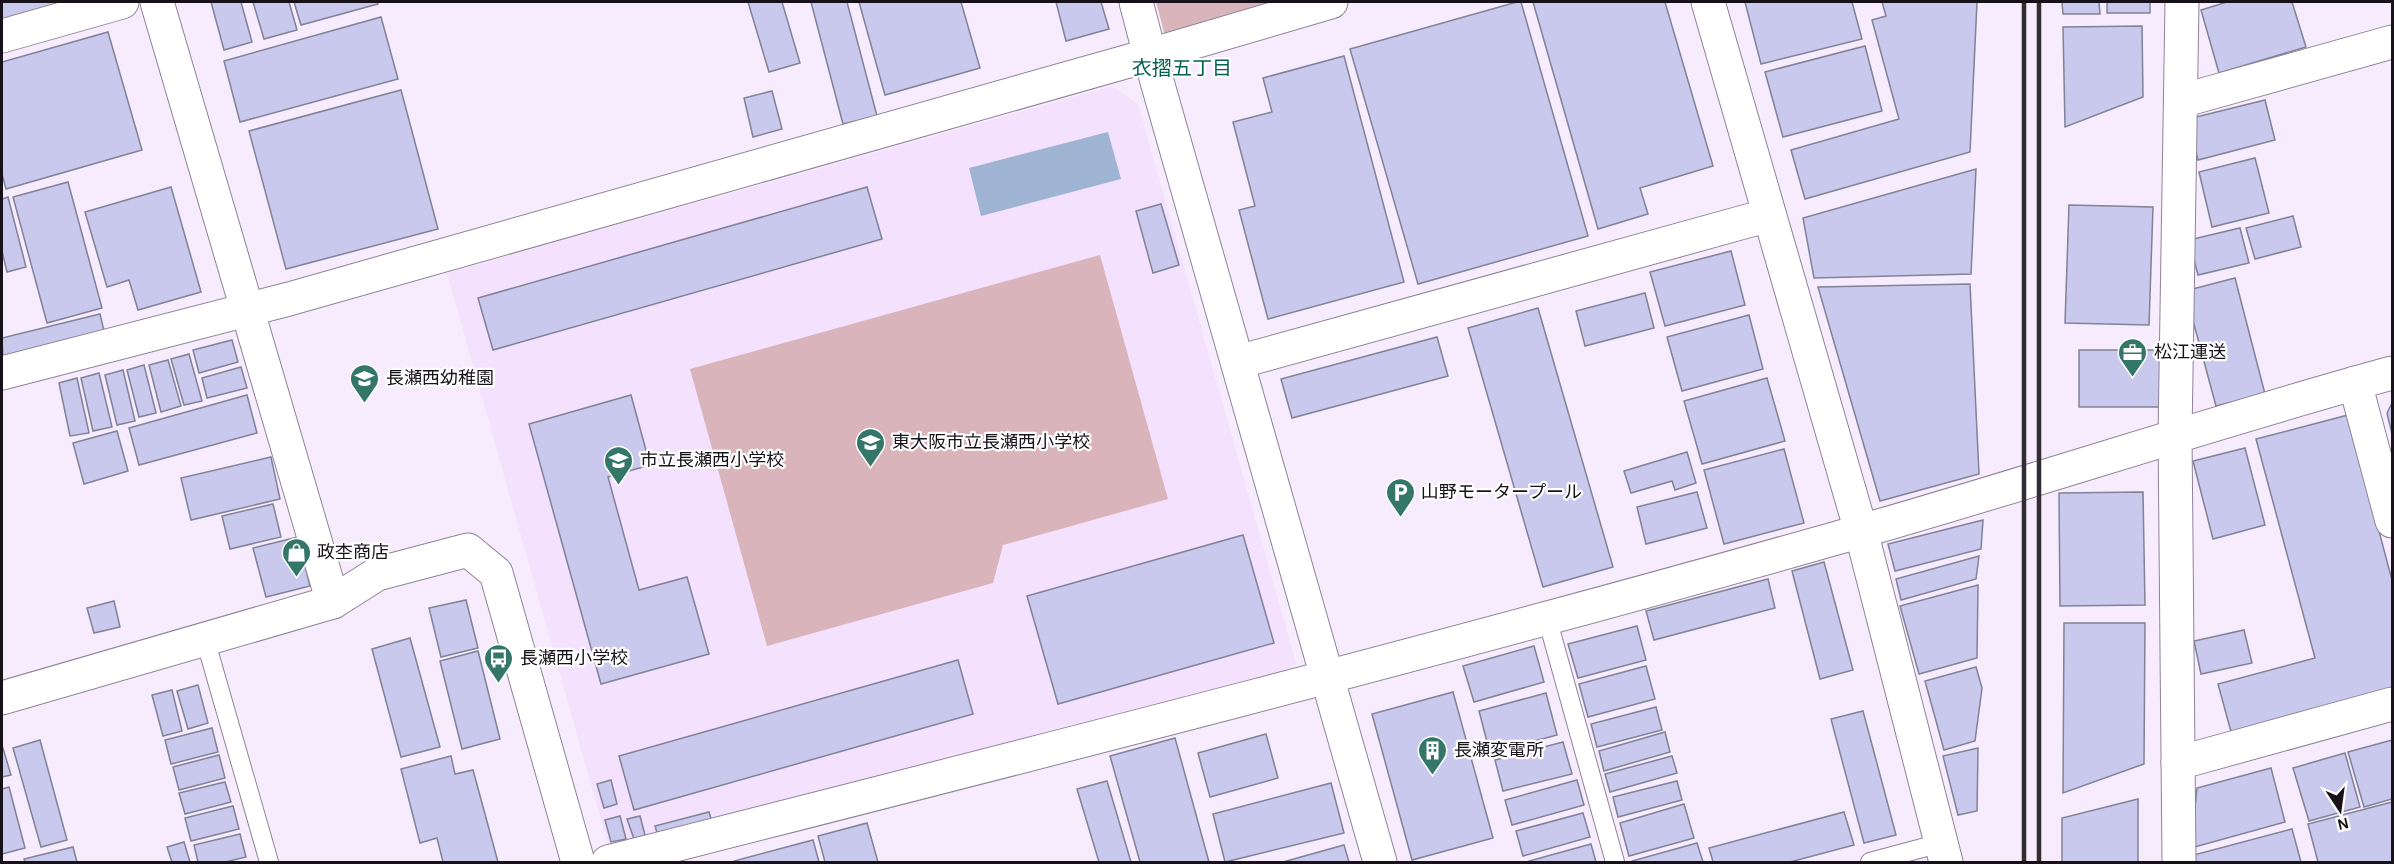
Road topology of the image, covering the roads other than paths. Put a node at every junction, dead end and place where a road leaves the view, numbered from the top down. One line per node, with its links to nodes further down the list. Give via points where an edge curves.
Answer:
1 (122, 2): 7 (street)
2 (156, 2): 12 (street)
3 (1136, 2): 9 (street)
4 (1331, 2): 9 (street)
5 (1707, 2): 11 (street)
6 (2182, 2): 10 (street)
7 (2, 36)
8 (2392, 42): 10 (street)
9 (1150, 55): 12 (street); 13 (street)
10 (2181, 101): 17 (street)
11 (1769, 215): 13 (street); 19 (street)
12 (246, 310): 14 (street); 20 (street)
13 (1238, 362): 23 (street)
14 (2, 373)
15 (2392, 373): 16 (street)
16 (2355, 383): 17 (street); 18 (street)
17 (2175, 435): 19 (street); 26 (street)
18 (2392, 521)
19 (1861, 531): 21 (street); 27 (street)
20 (333, 602): 22 (street); 29 (street, via 377,574 468,550 496,573)
21 (1547, 618): 23 (street); 32 (lane)
22 (205, 639): 24 (street); 28 (lane)
23 (1329, 678): 30 (street); 31 (street)
24 (2, 698)
25 (2392, 704): 26 (street)
26 (2178, 763): 34 (street)
27 (1943, 853): 33 (lane)
28 (269, 862)
29 (578, 862)
30 (608, 862)
31 (1380, 862)
32 (1615, 862)
33 (1870, 862)
34 (2179, 862)

